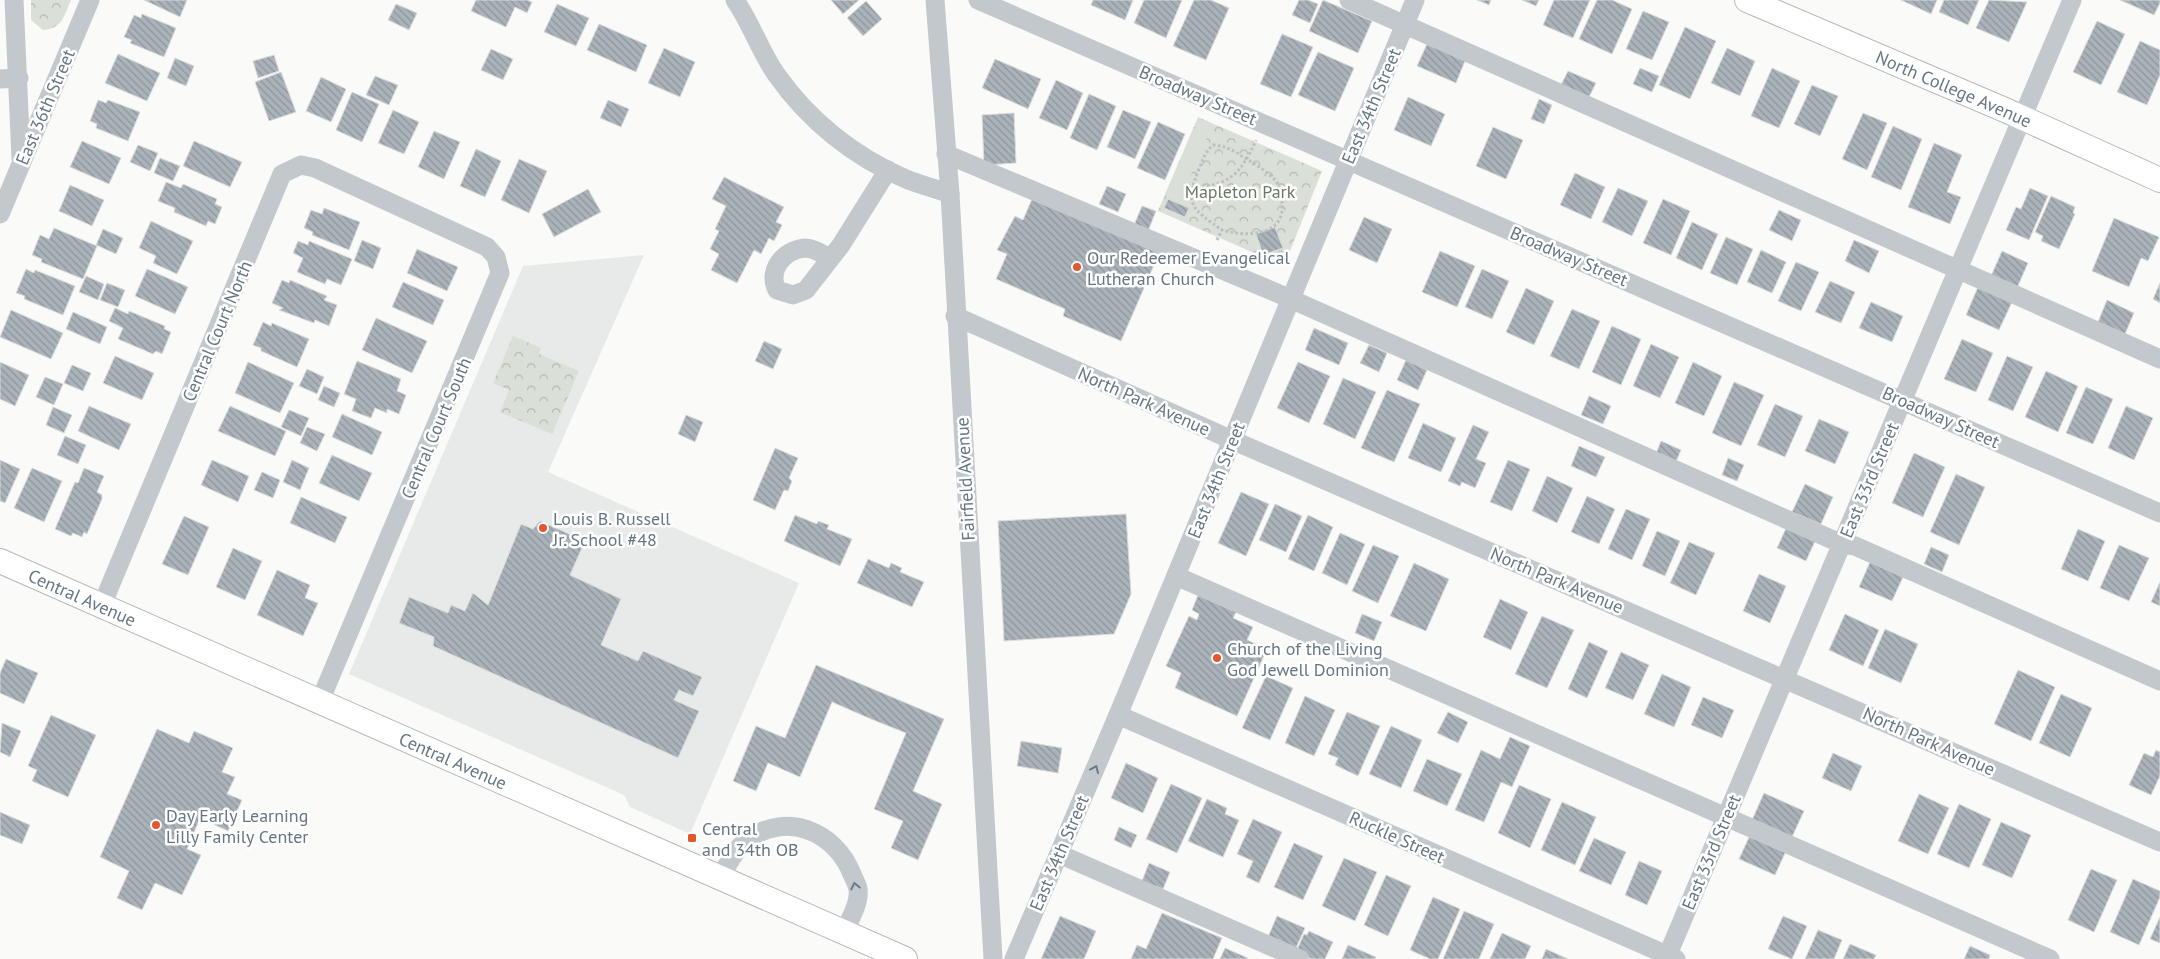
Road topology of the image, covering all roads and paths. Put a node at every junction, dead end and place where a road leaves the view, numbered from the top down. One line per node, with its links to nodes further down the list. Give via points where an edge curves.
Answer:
1 (14, 0): 11 (street)
2 (90, 0): 18 (street, East 36th Street)
3 (735, 0): 19 (street, via 776,74 806,110 841,142)
4 (935, 0): 15 (street, Fairfield Avenue)
5 (978, 0): 17 (street, Broadway Street)
6 (1349, 0): 10 (street)
7 (1415, 0): 10 (street, East 34th Street)
8 (1747, 0): 13 (main road, North College Avenue)
9 (2072, 0): 13 (street, East 33rd Street)
10 (1405, 25): 17 (street, East 34th Street); 28 (street)
11 (19, 78): 12 (street); 18 (street)
12 (0, 79)
13 (2022, 118): 20 (main road, North College Avenue); 28 (street, East 33rd Street)
14 (1256, 140): 16 (path)
15 (946, 154): 22 (street, Fairfield Avenue); 29 (street)
16 (1248, 160): 21 (path, via 1233,177 1219,184); 21 (path, via 1224,146 1213,145 1207,150); 25 (path, via 1277,182 1283,210 1279,222 1251,235)
17 (1348, 160): 29 (street, East 34th Street); 32 (street, Broadway Street)
18 (21, 165): 24 (street, East 36th Street)
19 (888, 170): 22 (street); 27 (street)
20 (2160, 180)
21 (1192, 186): 25 (path, via 1190,201 1205,218)
22 (950, 194): 30 (street, Fairfield Avenue)
23 (398, 206): 38 (street, Central Court North, via 306,165 282,174); 41 (street, Central Court South, via 487,247 496,257 500,277)
24 (0, 214)
25 (1222, 230): 26 (path)
26 (1217, 240)
27 (830, 259)
28 (1959, 269): 31 (street); 32 (street, East 33rd Street)
29 (1290, 299): 33 (street, East 34th Street); 35 (street)
30 (955, 316): 33 (street, North Park Avenue); 50 (street, Fairfield Avenue)
31 (2160, 359)
32 (1903, 400): 34 (street, Broadway Street); 35 (street, East 33rd Street)
33 (1232, 440): 37 (street, East 34th Street); 39 (street, North Park Avenue)
34 (2160, 513)
35 (1842, 544): 39 (street, East 33rd Street); 40 (street, via 1855,546)
36 (0, 562): 38 (main road, Central Avenue)
37 (1176, 576): 42 (street, East 34th Street); 43 (street)
38 (102, 606): 41 (main road, Central Avenue)
39 (1785, 678): 43 (street, East 33rd Street); 44 (street, North Park Avenue)
40 (2160, 681)
41 (320, 700): 46 (main road, Central Avenue)
42 (1118, 715): 45 (street, East 34th Street, one-way to 42); 48 (street, Ruckle Street)
43 (1726, 817): 48 (street, East 33rd Street); 53 (street)
44 (2160, 842)
45 (1059, 854): 51 (street, East 34th Street); 52 (street)
46 (720, 878): 47 (main road, Central Avenue); 47 (street, one-way to 46, via 858,889 837,849 819,835 794,826 773,826 747,841)
47 (844, 932): 49 (main road, Central Avenue)
48 (1670, 958)
49 (905, 959)
50 (993, 959)
51 (1014, 959)
52 (1300, 959)
53 (2050, 959)

